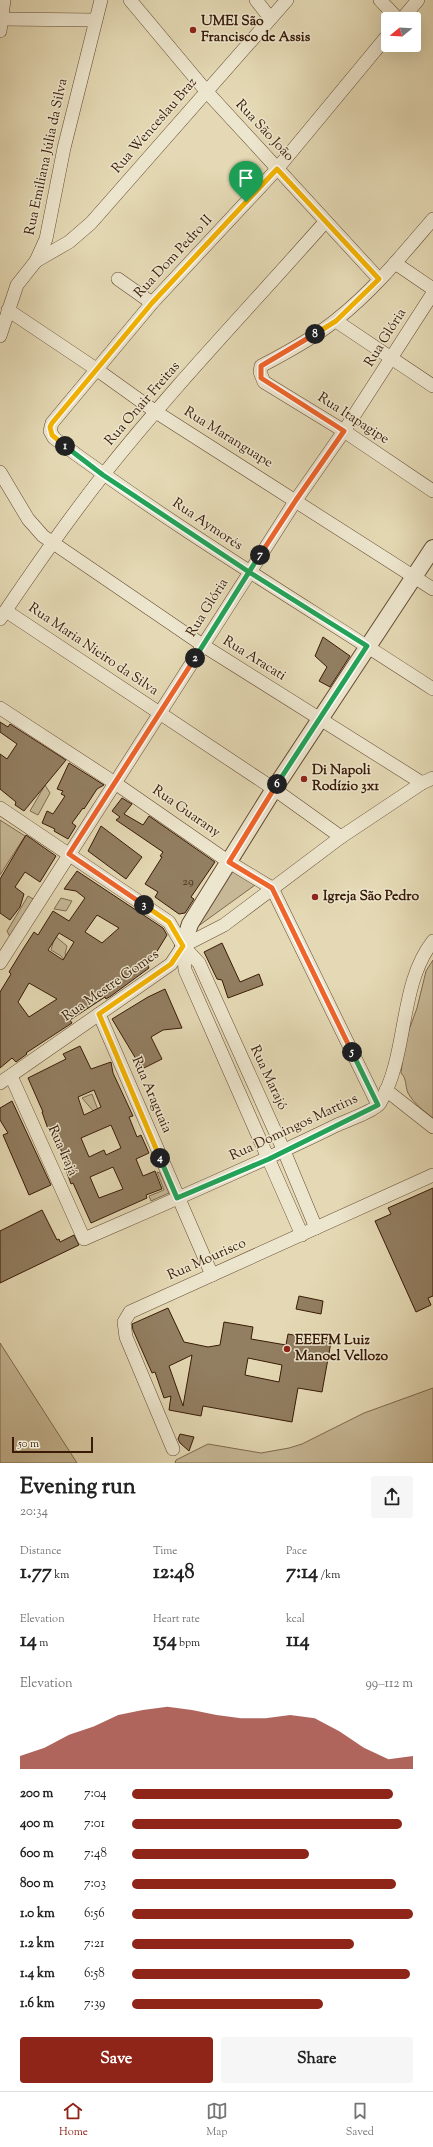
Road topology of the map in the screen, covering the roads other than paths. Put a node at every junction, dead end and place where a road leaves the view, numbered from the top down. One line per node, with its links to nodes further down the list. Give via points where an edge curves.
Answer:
1 (4, 0): 12 (street)
2 (101, 0): 11 (street, Rua Emiliana Júlia da Silva)
3 (130, 0): 14 (street, Rua São João)
4 (256, 0): 10 (street)
5 (287, 0): 10 (street, Rua Wenceslau Braz)
6 (380, 0): 8 (street)
7 (418, 0): 9 (street)
8 (391, 12)
9 (408, 12)
10 (270, 18): 14 (street, Rua Wenceslau Braz)
11 (95, 20): 12 (street); 18 (street, Rua Emiliana Júlia da Silva, via 64,148 46,240)
12 (1, 23)
13 (381, 43): 15 (street, Rua Dom Pedro II)
14 (207, 92): 15 (street, Rua São João); 18 (street, Rua Wenceslau Braz, via 91,223 69,242)
15 (277, 169): 17 (street, Rua São João); 24 (street, Rua Dom Pedro II)
16 (433, 219): 19 (street)
17 (325, 222): 21 (street, Rua São João); 31 (street, Rua Onair Freitas)
18 (36, 261): 25 (street, Rua Emiliana Júlia da Silva, via 16,285)
19 (395, 263): 21 (street); 22 (street)
20 (118, 279): 24 (street)
21 (379, 279): 26 (street)
22 (433, 288)
23 (433, 293): 28 (street, Rua Glória)
24 (152, 303): 29 (street, Rua Dom Pedro II)
25 (8, 310): 27 (street, Rua Emiliana Júlia da Silva); 29 (street, Rua Maranguape)
26 (336, 321): 28 (street); 33 (street, Rua Itapagipe, via 261,366 260,372 264,382)
27 (0, 336)
28 (392, 358): 30 (street); 33 (street, Rua Glória)
29 (96, 369): 31 (street, Rua Maranguape); 32 (street, Rua Dom Pedro II, via 52,423)
30 (433, 386)
31 (156, 412): 35 (street, Rua Onair Freitas); 37 (street, Rua Maranguape)
32 (50, 431): 35 (street, Rua Aymorés, via 54,438)
33 (344, 431): 36 (street, Rua Itapagipe); 37 (street, Rua Glória)
34 (0, 472): 38 (street, via 34,528)
35 (103, 475): 38 (street, Rua Onair Freitas); 40 (street, Rua Aymorés)
36 (433, 491)
37 (296, 500): 40 (street, Rua Glória); 41 (street, Rua Maranguape)
38 (53, 543): 43 (street, Rua Onair Freitas); 44 (street, Rua Aracati)
39 (433, 548): 41 (street)
40 (249, 572): 44 (street, Rua Glória); 45 (street, Rua Aymorés)
41 (414, 577): 42 (street, Rua Maranguape); 45 (street)
42 (433, 589)
43 (3, 615): 48 (street, Rua Maria Nieiro da Silva)
44 (204, 646): 48 (street, Rua Glória); 49 (street, Rua Aracati)
45 (367, 646): 46 (street, Rua Aymorés); 49 (street)
46 (433, 689)
47 (0, 708): 51 (street, Rua Guarany)
48 (160, 714): 51 (street, Rua Glória); 52 (street, Rua Maria Nieiro da Silva)
49 (319, 719): 50 (street, Rua Aracati); 52 (street)
50 (427, 780): 54 (street, Rua Mestre Gomes)
51 (115, 783): 55 (street, Rua Glória); 56 (street, Rua Guarany)
52 (274, 790): 54 (street, Rua Maria Nieiro da Silva); 56 (street)
53 (0, 808): 55 (street, Rua Marajó)
54 (341, 837): 57 (street, Rua Mestre Gomes)
55 (69, 854): 59 (street, Rua Marajó, via 169,922); 60 (street, Rua Glória)
56 (229, 862): 57 (street, Rua Guarany); 59 (street, via 190,924)
57 (272, 888): 59 (street, Rua Mestre Gomes, via 224,925); 64 (street)
58 (433, 941): 63 (street, Rua Domingos Martins, via 425,951 416,973 392,1077)
59 (183, 946): 61 (street, Rua Mestre Gomes, via 171,964); 66 (street, Rua Marajó, via 199,963); 67 (street, Rua Marajó, via 185,970)
60 (0, 963)
61 (99, 1014): 62 (street, Rua Mestre Gomes); 69 (street, Rua Araguaia)
62 (5, 1079): 72 (street, Rua Irajá)
63 (386, 1090): 64 (street, Rua Domingos Martins); 65 (street)
64 (378, 1105): 66 (street, Rua Domingos Martins)
65 (433, 1127)
66 (284, 1151): 67 (street, Rua Domingos Martins); 70 (street, Rua Marajó)
67 (269, 1159): 69 (street, Rua Domingos Martins); 71 (street, Rua Marajó)
68 (433, 1176): 70 (street, Rua Mourisco)
69 (177, 1198): 72 (street, Rua Domingos Martins); 73 (street, Rua Araguaia)
70 (316, 1228): 71 (street, Rua Mourisco)
71 (302, 1235): 73 (street, Rua Mourisco)
72 (84, 1239)
73 (212, 1275): 74 (street, Rua Mourisco, via 130,1312 124,1322 126,1337)
74 (173, 1449)

